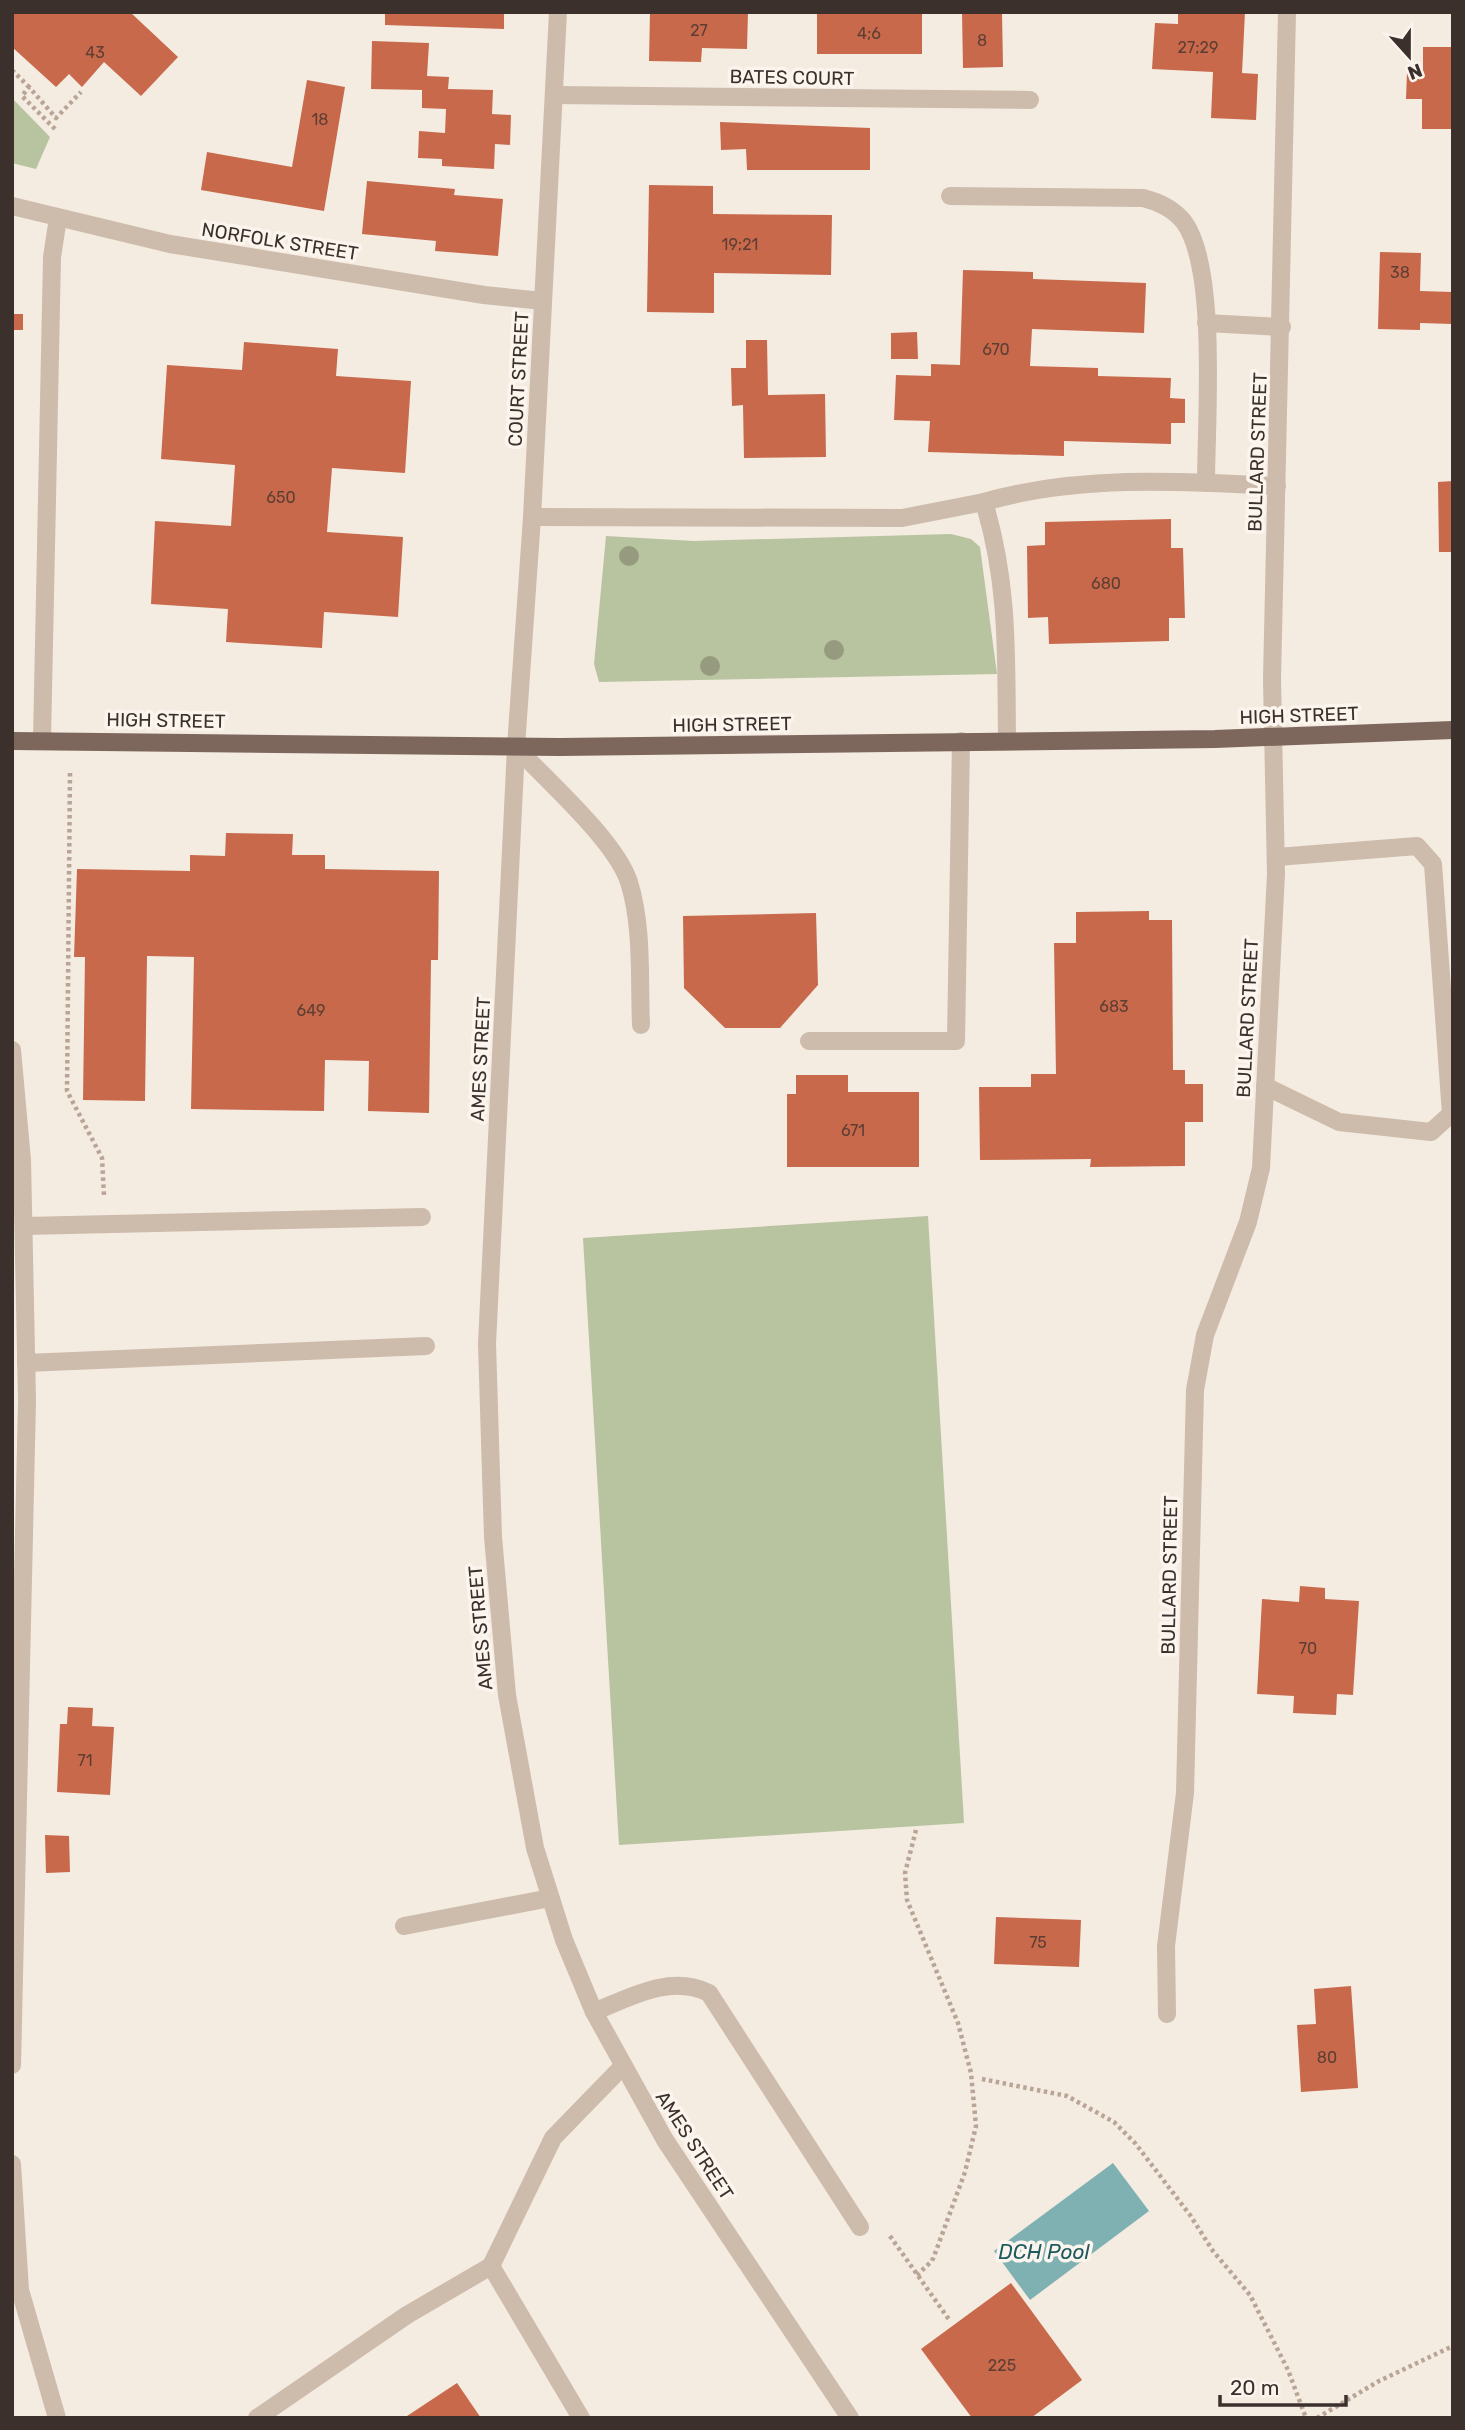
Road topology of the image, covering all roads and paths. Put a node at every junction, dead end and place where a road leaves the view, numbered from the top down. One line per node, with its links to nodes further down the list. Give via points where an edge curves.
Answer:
1 (558, 12): 6 (street, COURT STREET)
2 (1287, 12): 14 (street, BULLARD STREET)
3 (12, 70): 4 (path)
4 (29, 87): 5 (path, via 56,118); 8 (path, via 22,96)
5 (80, 92)
6 (555, 95): 7 (street, BATES COURT); 12 (street, COURT STREET)
7 (1030, 100)
8 (55, 129)
9 (950, 196): 13 (street, via 1143,198 1157,202 1185,224 1193,241)
10 (12, 206): 11 (street, NORFOLK STREET)
11 (58, 218): 12 (street, NORFOLK STREET, via 170,244); 21 (street, via 52,257)
12 (543, 301): 18 (street, COURT STREET)
13 (1206, 323): 14 (street); 15 (street)
14 (1282, 327): 16 (street, BULLARD STREET)
15 (1206, 483): 16 (street); 17 (street, via 1047,487)
16 (1277, 486): 20 (street, BULLARD STREET)
17 (984, 502): 18 (street, via 902,518); 25 (street, via 1004,591)
18 (532, 517): 26 (street, COURT STREET)
19 (1453, 730): 20 (main road, HIGH STREET)
20 (1273, 737): 25 (main road, HIGH STREET); 27 (street, BULLARD STREET)
21 (42, 740): 22 (main road, HIGH STREET); 23 (main road, HIGH STREET)
22 (70, 740): 26 (main road, HIGH STREET); 33 (path, via 67,1091 103,1158)
23 (12, 741)
24 (961, 741): 25 (main road, HIGH STREET); 26 (main road, HIGH STREET); 29 (street, via 956,1041)
25 (1007, 741)
26 (516, 747): 28 (street, via 606,845 628,880 637,922); 38 (street, AMES STREET, via 489,1273 488,1433 492,1537 507,1695 535,1848)
27 (1277, 857): 31 (street, BULLARD STREET); 31 (street, via 1417,846 1433,864 1451,1114 1431,1132 1339,1122)
28 (641, 1025)
29 (809, 1041)
30 (12, 1050): 34 (street)
31 (1265, 1086): 41 (street, BULLARD STREET, via 1256,1197 1205,1335 1195,1390 1185,1793 1166,1946)
32 (422, 1217): 33 (street)
33 (105, 1225): 34 (street)
34 (24, 1226): 36 (street)
35 (426, 1346): 36 (street)
36 (26, 1363): 42 (street)
37 (916, 1830): 48 (path, via 905,1873 907,1900 958,2023 971,2073 976,2126 965,2172 936,2251)
38 (550, 1898): 39 (street); 40 (street, AMES STREET)
39 (404, 1926)
40 (594, 2012): 43 (street, AMES STREET); 46 (street, via 678,1984 709,1993)
41 (1167, 2014)
42 (12, 2065)
43 (622, 2067): 47 (street, via 553,2138); 54 (street, AMES STREET, via 665,2140)
44 (982, 2079): 55 (path, via 1067,2096 1114,2122 1135,2143 1250,2295)
45 (12, 2164): 51 (street, via 20,2290)
46 (860, 2227): 48 (path, via 884,2228)
47 (491, 2266): 52 (street, via 407,2315); 53 (street)
48 (917, 2275): 49 (path)
49 (950, 2321)
50 (1453, 2346): 56 (path, via 1379,2381)
51 (57, 2418)
52 (257, 2418)
53 (582, 2418)
54 (850, 2418)
55 (1306, 2418)
56 (1317, 2418)

